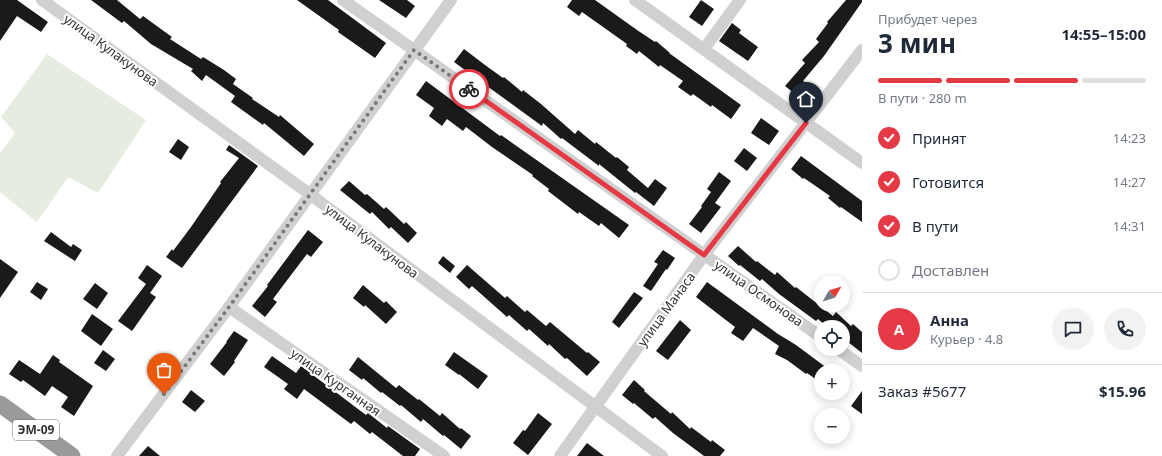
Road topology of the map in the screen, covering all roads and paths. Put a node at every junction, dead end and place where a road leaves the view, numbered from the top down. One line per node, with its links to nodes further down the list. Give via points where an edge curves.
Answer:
1 (42, 0): 11 (street, улица Кулакунова)
2 (343, 0): 7 (street, улица Осмонова)
3 (451, 0): 7 (street)
4 (634, 0): 6 (street)
5 (740, 0): 6 (street)
6 (704, 49): 9 (street)
7 (414, 50): 11 (street); 12 (street, улица Осмонова)
8 (862, 50): 9 (street, улица Манаса)
9 (806, 123): 10 (street); 12 (street, улица Манаса)
10 (862, 163)
11 (311, 195): 13 (street); 18 (street, улица Кулакунова)
12 (704, 255): 14 (street, улица Осмонова); 18 (street, улица Манаса)
13 (229, 307): 20 (street); 21 (street, улица Курганная)
14 (814, 332)
15 (848, 356): 16 (street)
16 (862, 366)
17 (0, 404): 19 (highway, ЭМ-09)
18 (596, 407): 22 (street, улица Манаса); 23 (street, улица Кулакунова)
19 (72, 456)
20 (117, 456)
21 (444, 456)
22 (560, 456)
23 (662, 456)

